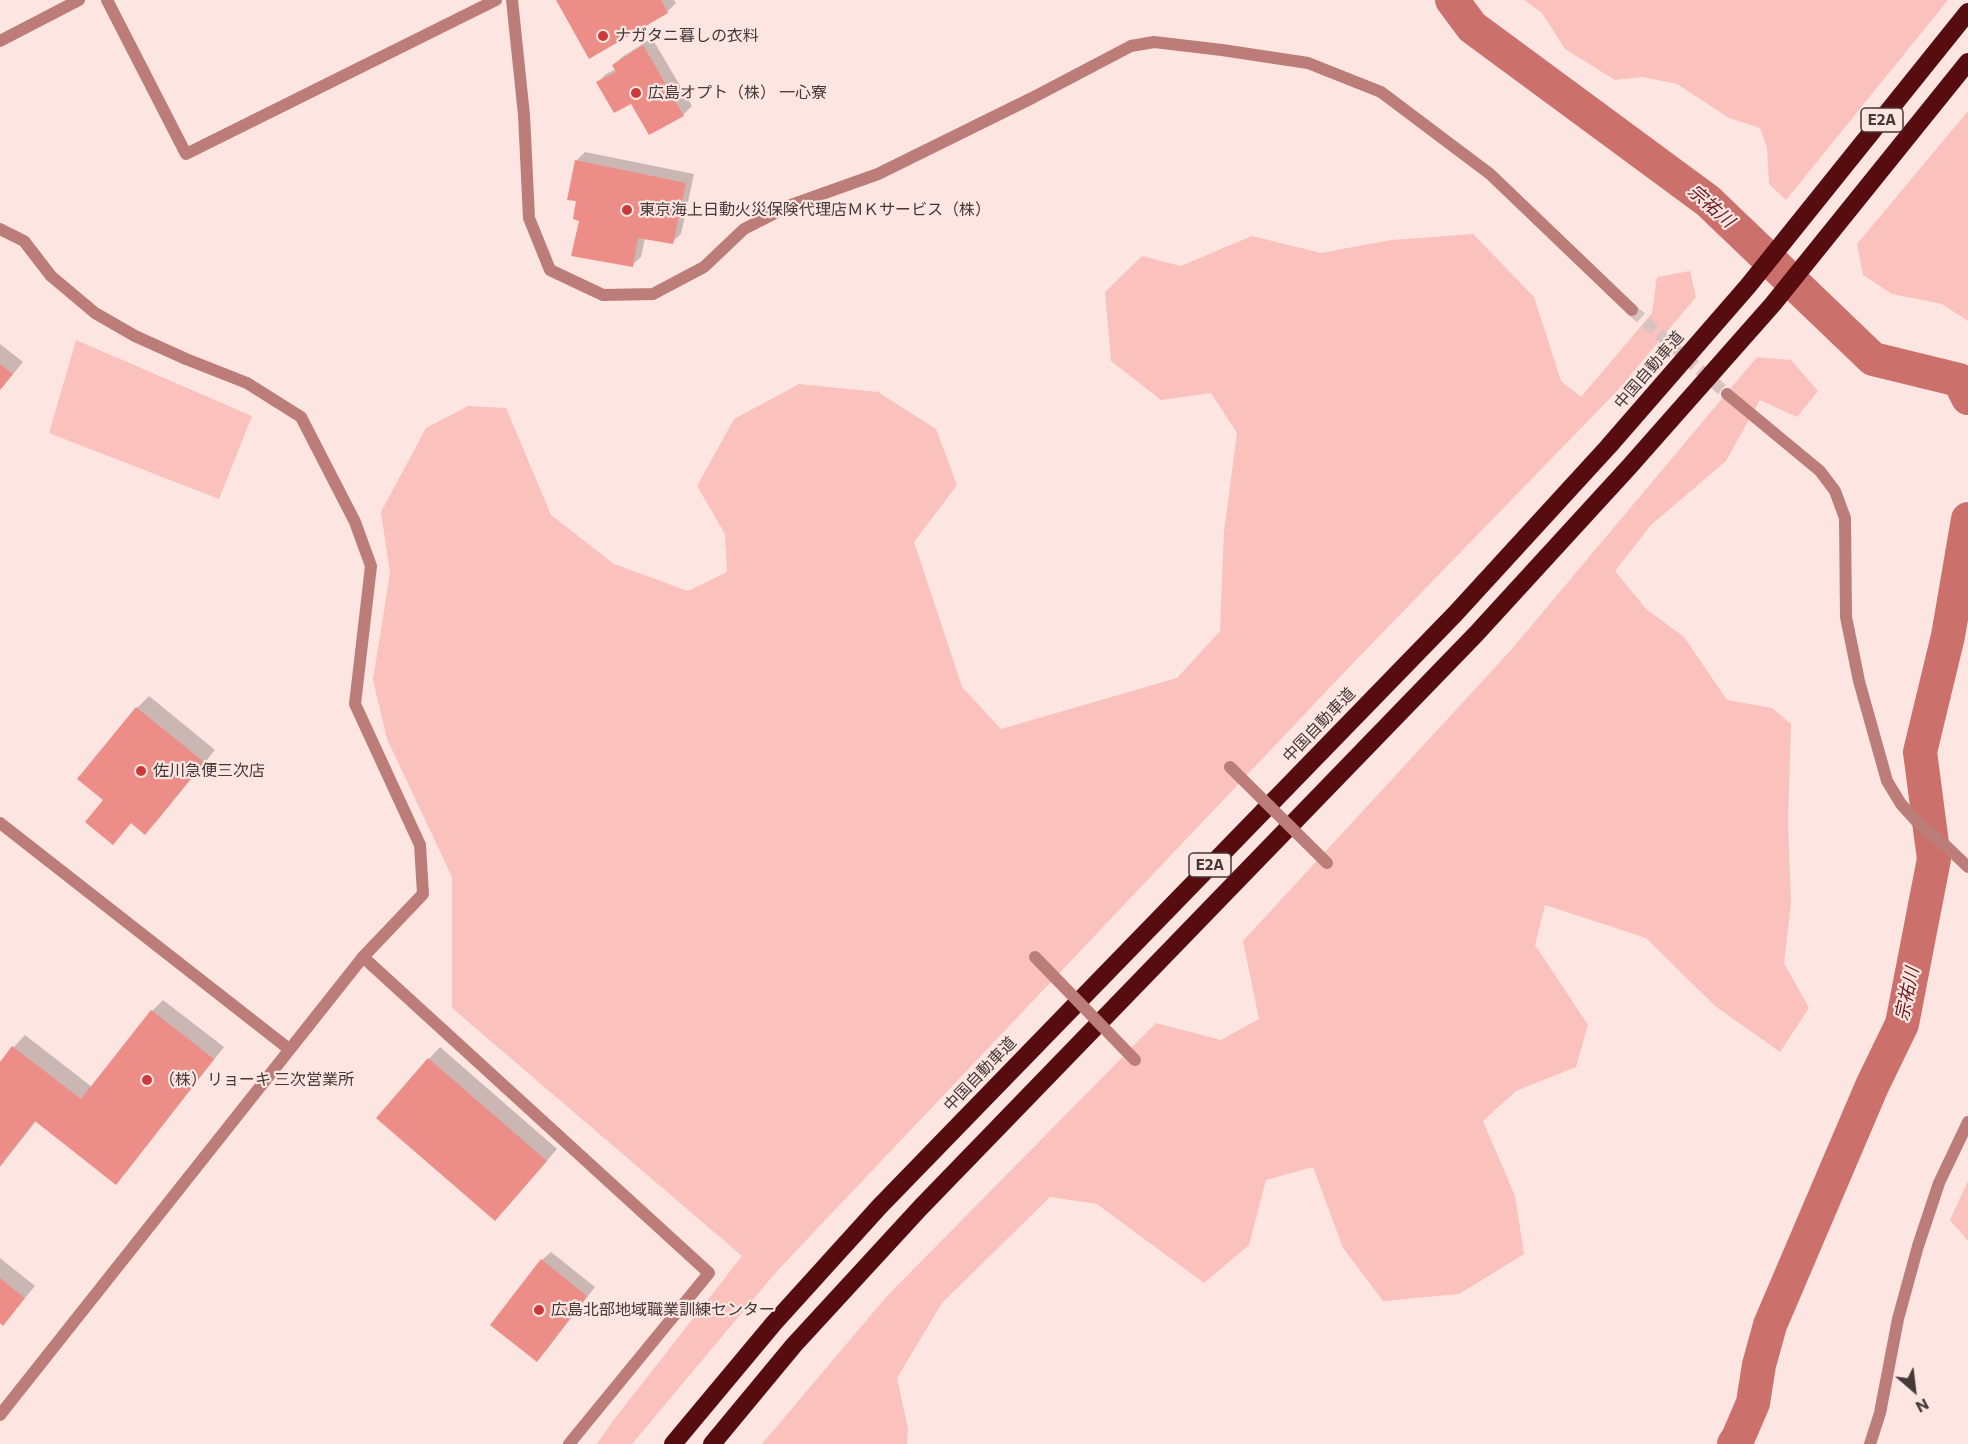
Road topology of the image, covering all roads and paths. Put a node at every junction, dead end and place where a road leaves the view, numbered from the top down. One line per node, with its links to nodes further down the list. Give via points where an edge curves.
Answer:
1 (79, 0): 6 (street)
2 (107, 0): 3 (street, via 186,154)
3 (496, 0)
4 (512, 0): 9 (street, via 524,115 529,218 550,270 603,295 652,294 704,267 744,229 791,205 878,174 1131,46 1154,42 1308,63 1381,92 1490,174)
5 (1968, 12): 22 (highway, 中国自動車道 / E2A, via 1748,286 1608,447 1455,614 880,1206 774,1323)
6 (0, 41)
7 (1968, 62): 23 (highway, E2A, via 1773,304 1629,467 1476,634 921,1207 794,1345)
8 (0, 229): 15 (street, via 24,241 51,276 95,314 186,359 247,383 301,417 355,522 371,566 355,705 420,845 423,894)
9 (1632, 310)
10 (1727, 394): 14 (street, via 1820,471 1835,491 1845,518 1846,617 1887,781 1919,824)
11 (1230, 766): 13 (street, bridge)
12 (0, 824): 17 (street)
13 (1327, 863)
14 (1968, 867)
15 (363, 957): 17 (street); 21 (street, via 709,1273)
16 (1035, 957): 18 (street, bridge)
17 (289, 1049): 20 (street)
18 (1135, 1060)
19 (1968, 1122): 24 (street, via 1939,1183 1918,1246)
20 (0, 1415)
21 (569, 1444)
22 (673, 1444)
23 (712, 1444)
24 (1870, 1444)

